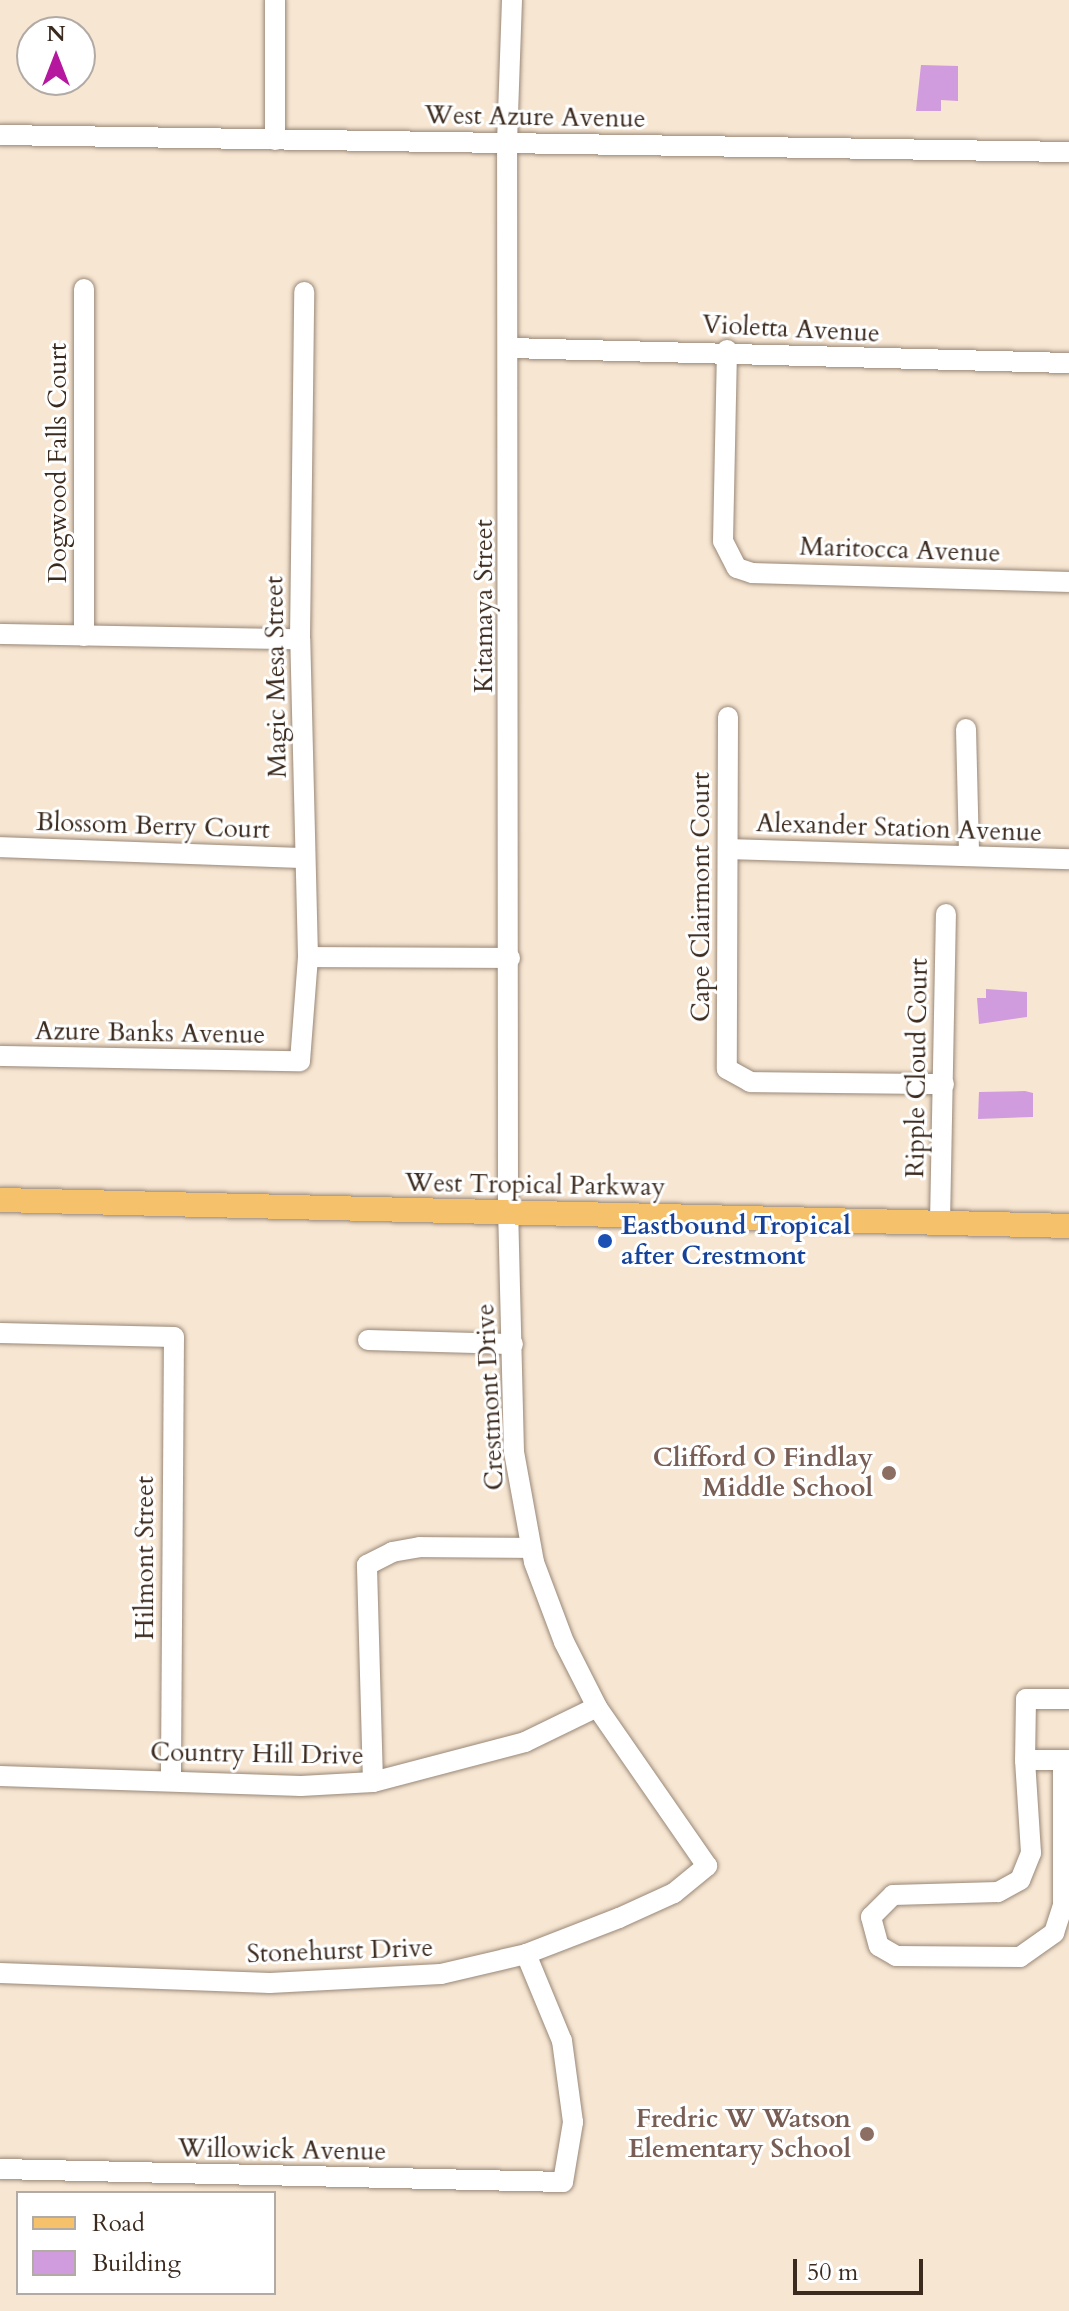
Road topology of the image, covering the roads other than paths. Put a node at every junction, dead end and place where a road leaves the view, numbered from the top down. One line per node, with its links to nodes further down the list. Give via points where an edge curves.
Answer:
1 (275, 0): 4 (street)
2 (512, 0): 5 (street, Kitamaya Street)
3 (0, 135): 4 (street, West Azure Avenue)
4 (275, 140): 5 (street, West Azure Avenue)
5 (507, 143): 6 (street, West Azure Avenue); 9 (street, Kitamaya Street)
6 (1069, 152)
7 (84, 289): 14 (street, Dogwood Falls Court)
8 (304, 292): 15 (street, Magic Mesa Street)
9 (510, 348): 10 (street, Violetta Avenue); 25 (street, Kitamaya Street)
10 (727, 350): 11 (street, Violetta Avenue); 12 (street, Maritocca Avenue, via 723,541 732,562 752,573)
11 (1069, 363)
12 (1069, 582)
13 (0, 634): 14 (street)
14 (84, 636): 15 (street)
15 (300, 639): 21 (street, Magic Mesa Street)
16 (728, 717): 19 (street, Cape Clairmont Court)
17 (966, 729): 20 (street)
18 (0, 847): 21 (street, Blossom Berry Court)
19 (728, 849): 20 (street, Alexander Station Avenue); 28 (street, Cape Clairmont Court, via 725,1057 733,1074 750,1082)
20 (969, 856): 22 (street, Alexander Station Avenue)
21 (305, 858): 24 (street, Magic Mesa Street)
22 (1069, 859)
23 (946, 914): 28 (street, Ripple Cloud Court)
24 (308, 957): 25 (street); 27 (street, Magic Mesa Street)
25 (510, 958): 30 (street, Kitamaya Street)
26 (0, 1056): 27 (street, Azure Banks Avenue)
27 (300, 1061)
28 (944, 1084): 31 (street, Ripple Cloud Court)
29 (0, 1200): 30 (main road, West Tropical Parkway)
30 (508, 1213): 31 (main road, West Tropical Parkway); 35 (street, Crestmont Drive)
31 (940, 1223): 32 (main road, West Tropical Parkway)
32 (1069, 1226)
33 (0, 1333): 42 (street, Hilmont Street, via 174,1337)
34 (368, 1340): 35 (street)
35 (513, 1344): 36 (street, Crestmont Drive, via 514,1452)
36 (530, 1548): 38 (street, Crestmont Drive, via 564,1642); 43 (street, via 420,1547 392,1552 367,1565)
37 (1069, 1699): 39 (street, via 1026,1699)
38 (597, 1707): 43 (street, Country Hill Drive, via 525,1742); 44 (street, Crestmont Drive)
39 (1025, 1760): 40 (street); 40 (street, via 1031,1853 1020,1880 998,1892 893,1895 871,1917 879,1946 896,1956 1020,1957 1054,1933 1063,1905)
40 (1066, 1760)
41 (0, 1776): 42 (street, Country Hill Drive)
42 (171, 1780): 43 (street, Country Hill Drive, via 301,1786)
43 (373, 1782)
44 (707, 1866): 45 (street, Stonehurst Drive, via 674,1893)
45 (526, 1954): 46 (street, Stonehurst Drive, via 441,1974 372,1981); 47 (street, Willowick Avenue, via 562,2041 573,2122 563,2182)
46 (0, 1973)
47 (0, 2169)

